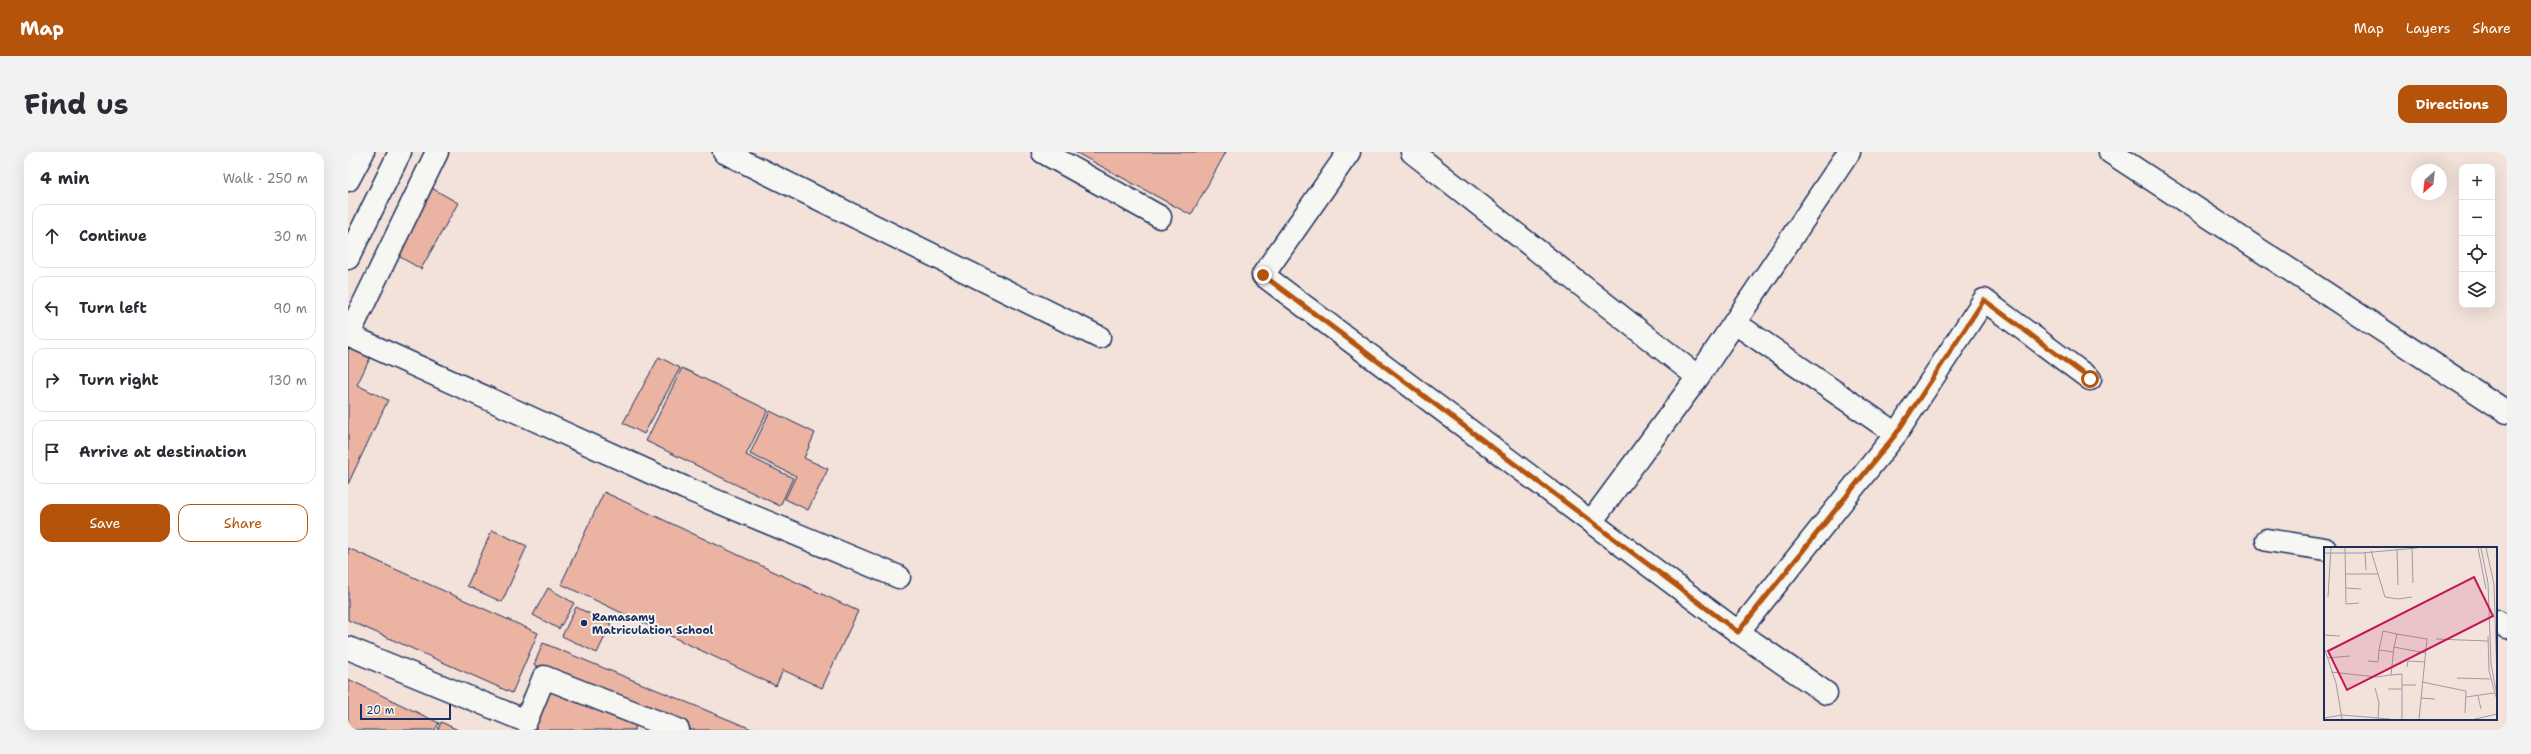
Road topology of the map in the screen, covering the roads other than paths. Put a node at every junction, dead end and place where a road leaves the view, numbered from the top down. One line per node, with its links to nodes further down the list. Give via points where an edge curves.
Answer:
1 (363, 152): 10 (main road)
2 (400, 152): 12 (main road)
3 (437, 152): 14 (main road)
4 (724, 152): 15 (main road)
5 (1043, 152): 11 (main road)
6 (1349, 152): 20 (main road, via 1263,275)
7 (1412, 152): 16 (main road)
8 (1849, 152): 13 (main road)
9 (2110, 152): 18 (main road)
10 (348, 180)
11 (1160, 217)
12 (348, 258)
13 (1735, 323): 16 (main road); 19 (main road)
14 (348, 335): 23 (main road, via 685,488)
15 (1098, 337)
16 (1698, 377): 20 (main road)
17 (2090, 379): 19 (main road, via 1984,300)
18 (2507, 412)
19 (1896, 434): 26 (main road)
20 (1591, 522): 26 (main road)
21 (2267, 540): 22 (main road)
22 (2324, 549)
23 (899, 577)
24 (2497, 622): 25 (main road)
25 (2507, 627)
26 (1738, 632): 28 (main road)
27 (348, 648): 29 (main road, via 526,722 544,677)
28 (1826, 693)
29 (678, 730)

